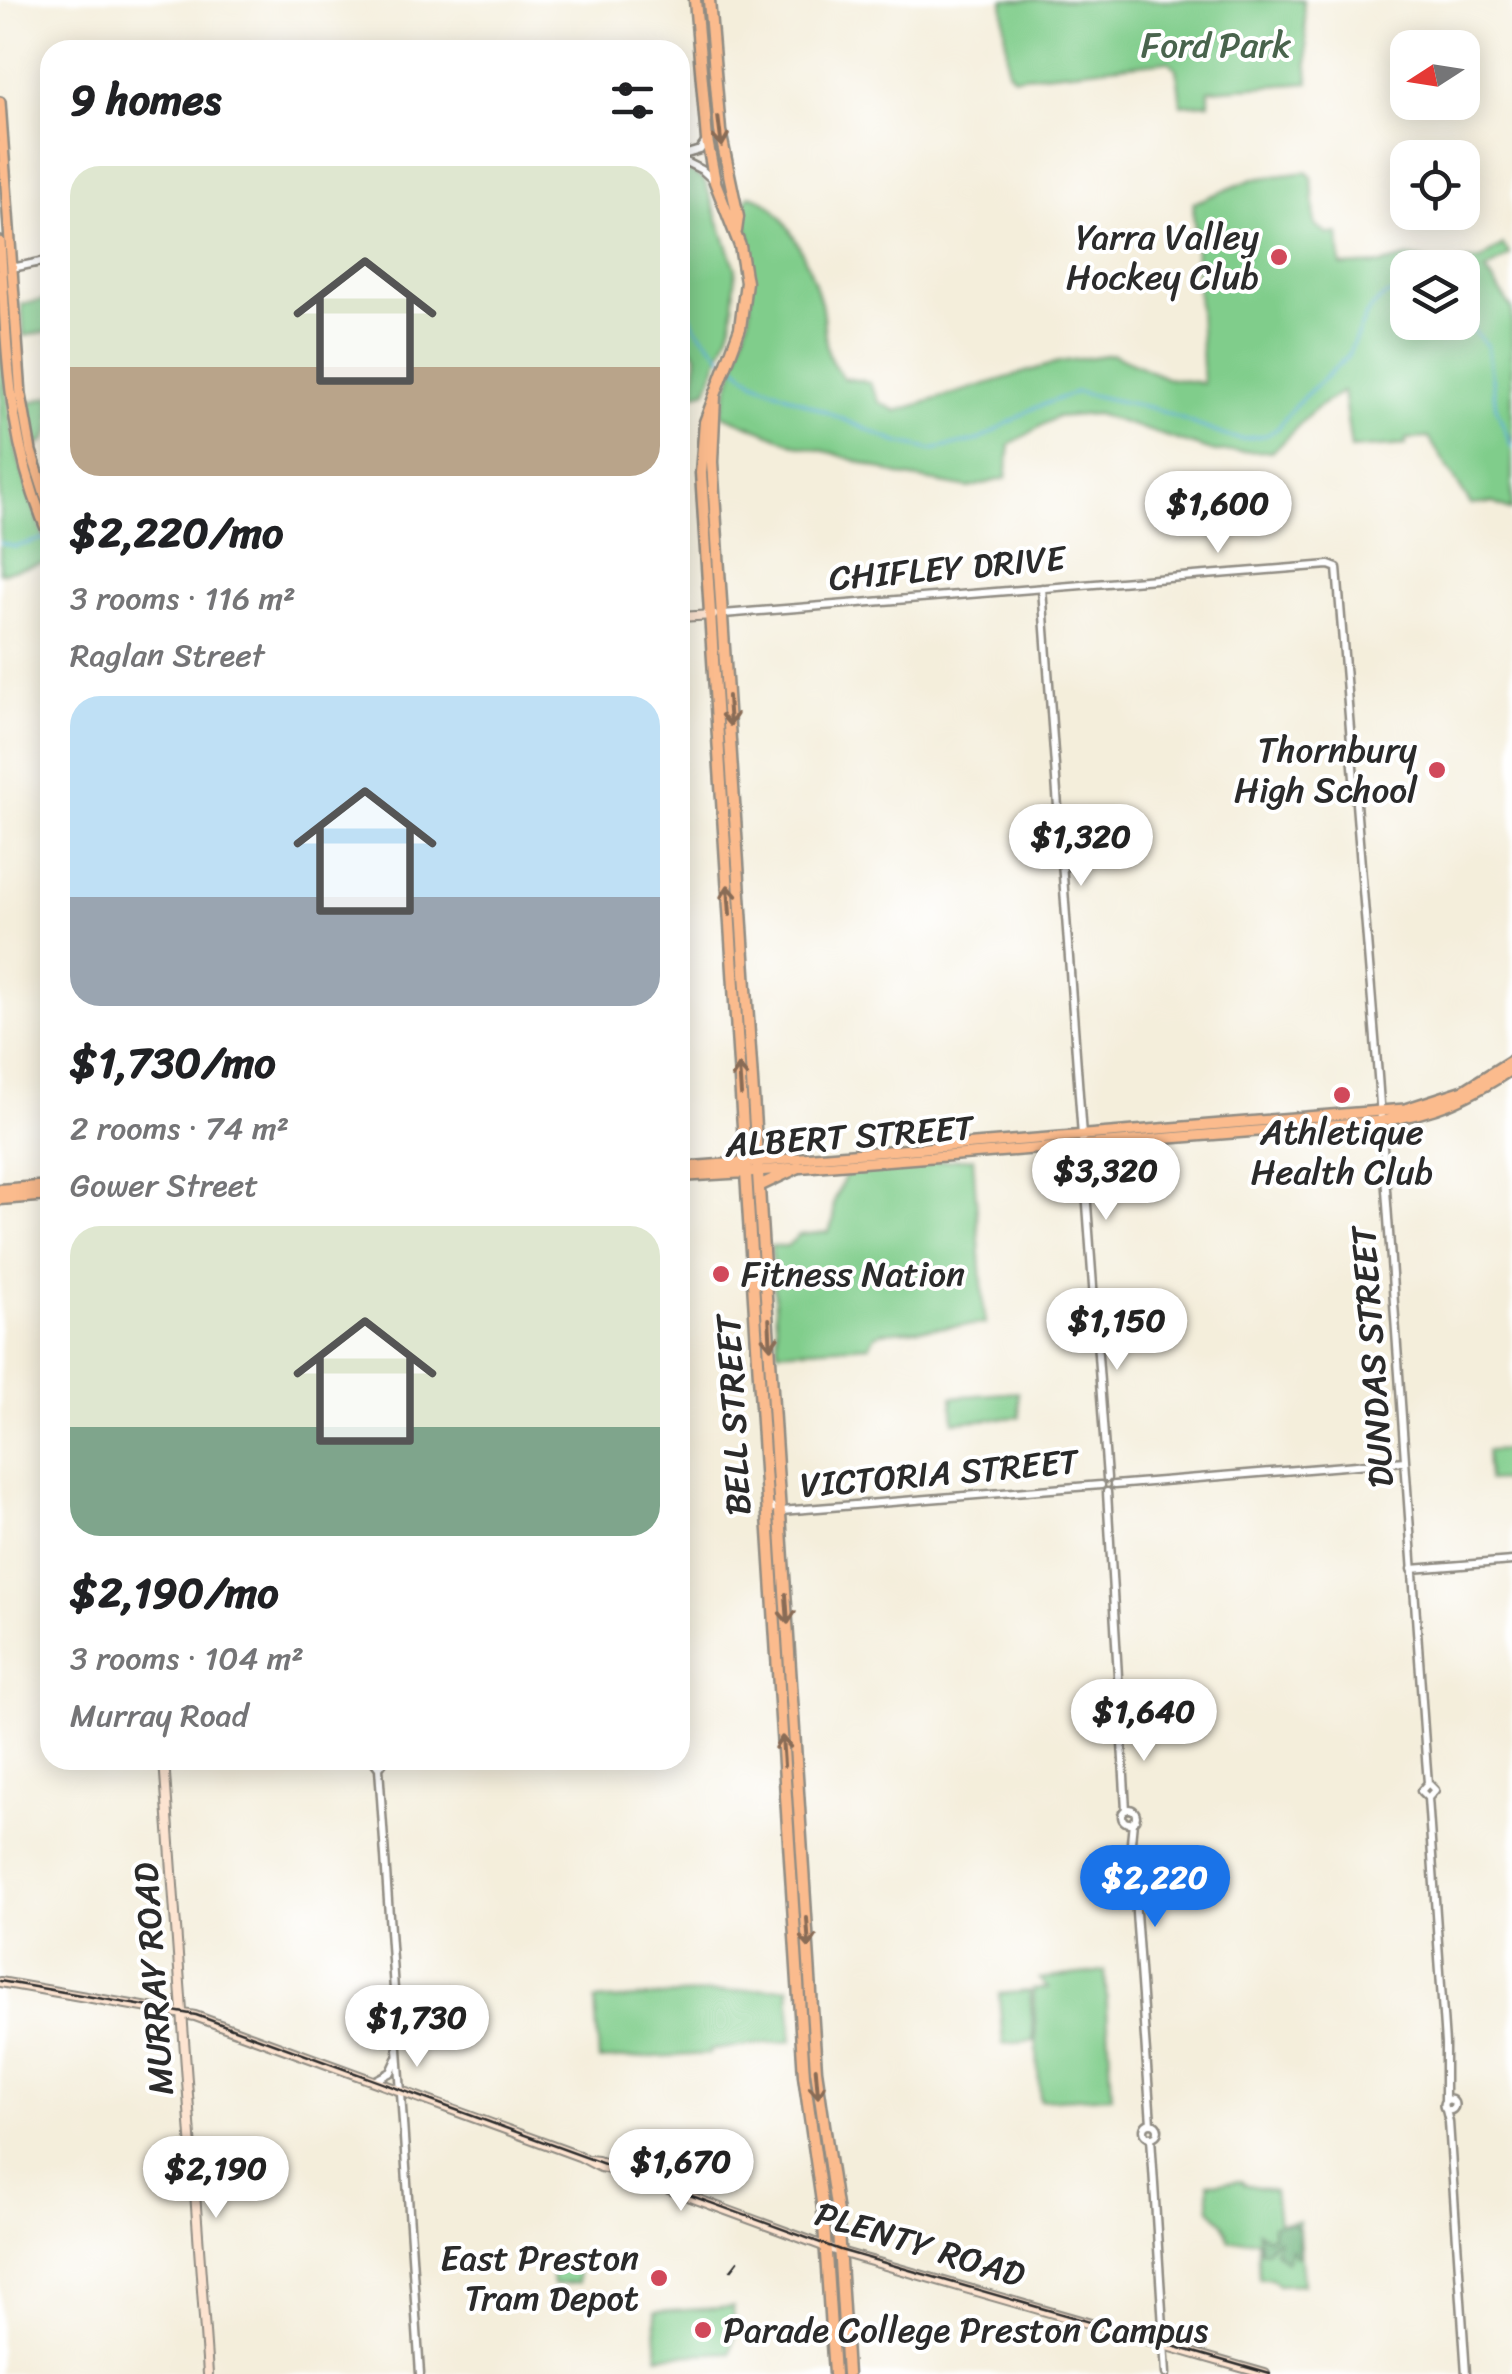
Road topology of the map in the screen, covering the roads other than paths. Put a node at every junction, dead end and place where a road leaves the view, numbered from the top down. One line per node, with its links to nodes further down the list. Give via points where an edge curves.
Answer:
1 (695, 0): 3 (highway, BELL STREET)
2 (710, 0): 4 (highway, BELL STREET)
3 (703, 98): 4 (highway); 6 (highway, BELL STREET)
4 (717, 98): 10 (highway, BELL STREET, one-way to 10)
5 (0, 102): 13 (main road)
6 (707, 140): 7 (street); 9 (highway, BELL STREET)
7 (690, 154)
8 (690, 163): 9 (street)
9 (715, 182): 10 (highway, BELL STREET)
10 (736, 231): 18 (highway, BELL STREET, via 746,282 740,328 715,394)
11 (0, 242): 13 (main road)
12 (40, 262): 13 (street)
13 (5, 269): 14 (main road, via 26,426); 15 (main road, via 14,429)
14 (40, 475)
15 (40, 516)
16 (1337, 568): 17 (street, CHIFLEY DRIVE); 28 (street, DUNDAS STREET)
17 (1042, 588): 18 (street, CHIFLEY DRIVE); 29 (street)
18 (717, 614): 19 (main road, CHIFLEY DRIVE); 20 (highway, BELL STREET, one-way to 20); 21 (highway, BELL STREET)
19 (690, 617)
20 (732, 757): 21 (highway); 22 (highway, BELL STREET)
21 (720, 758): 23 (highway, BELL STREET)
22 (737, 824): 23 (highway); 24 (highway, BELL STREET)
23 (724, 825): 25 (highway, BELL STREET, one-way to 23)
24 (749, 996): 25 (highway); 31 (highway, BELL STREET)
25 (735, 998): 32 (highway, BELL STREET, one-way to 25)
26 (1512, 1060): 28 (main road, via 1451,1096)
27 (1512, 1069): 28 (main road, via 1450,1105 1413,1116)
28 (1380, 1116): 29 (main road, ALBERT STREET); 43 (street, DUNDAS STREET)
29 (1082, 1141): 30 (main road, ALBERT STREET); 44 (street)
30 (819, 1162): 31 (main road, ALBERT STREET); 33 (main road, ALBERT STREET)
31 (760, 1167): 32 (main road, ALBERT STREET); 33 (main road, ALBERT STREET); 35 (highway, BELL STREET)
32 (746, 1168): 34 (highway, ALBERT STREET); 42 (highway, BELL STREET)
33 (799, 1168): 35 (highway)
34 (690, 1172)
35 (761, 1184): 41 (highway, BELL STREET)
36 (40, 1189): 38 (highway)
37 (0, 1190): 38 (highway)
38 (30, 1192): 39 (highway); 40 (highway)
39 (40, 1194)
40 (0, 1199)
41 (764, 1236): 42 (highway); 47 (highway, BELL STREET, one-way to 47)
42 (751, 1256): 46 (highway, BELL STREET)
43 (1405, 1461): 45 (street, VICTORIA STREET); 49 (street, DUNDAS STREET)
44 (1104, 1482): 45 (street); 47 (street, VICTORIA STREET)
45 (1111, 1488): 62 (street, via 1129,1810 1122,1816 1130,1822 1151,2123 1144,2130 1151,2136)
46 (766, 1504): 47 (street); 57 (highway, BELL STREET, one-way to 46)
47 (781, 1512): 58 (highway, BELL STREET, one-way to 58, via 816,2070)
48 (1512, 1561): 49 (street)
49 (1412, 1569): 69 (street, DUNDAS STREET, via 1428,1783 1436,1790 1428,1798)
50 (165, 1770): 53 (main road, MURRAY ROAD)
51 (379, 1770): 54 (street)
52 (0, 1982): 53 (main road, PLENTY ROAD)
53 (182, 2012): 55 (main road, PLENTY ROAD); 63 (main road, MURRAY ROAD)
54 (398, 2055): 55 (street, via 391,2072); 56 (street)
55 (374, 2081): 56 (main road, PLENTY ROAD)
56 (400, 2090): 60 (main road, PLENTY ROAD); 64 (street)
57 (813, 2144): 58 (highway); 59 (highway, BELL STREET)
58 (828, 2157): 59 (highway); 61 (highway, BELL STREET)
59 (822, 2204): 60 (highway, BELL STREET)
60 (826, 2247): 61 (main road, PLENTY ROAD); 65 (highway, BELL STREET)
61 (840, 2252): 62 (main road, PLENTY ROAD); 66 (highway, BELL STREET)
62 (1164, 2345): 67 (street); 68 (main road, PLENTY ROAD)
63 (208, 2374)
64 (418, 2374)
65 (834, 2374)
66 (847, 2374)
67 (1166, 2374)
68 (1265, 2374)
69 (1466, 2374)

